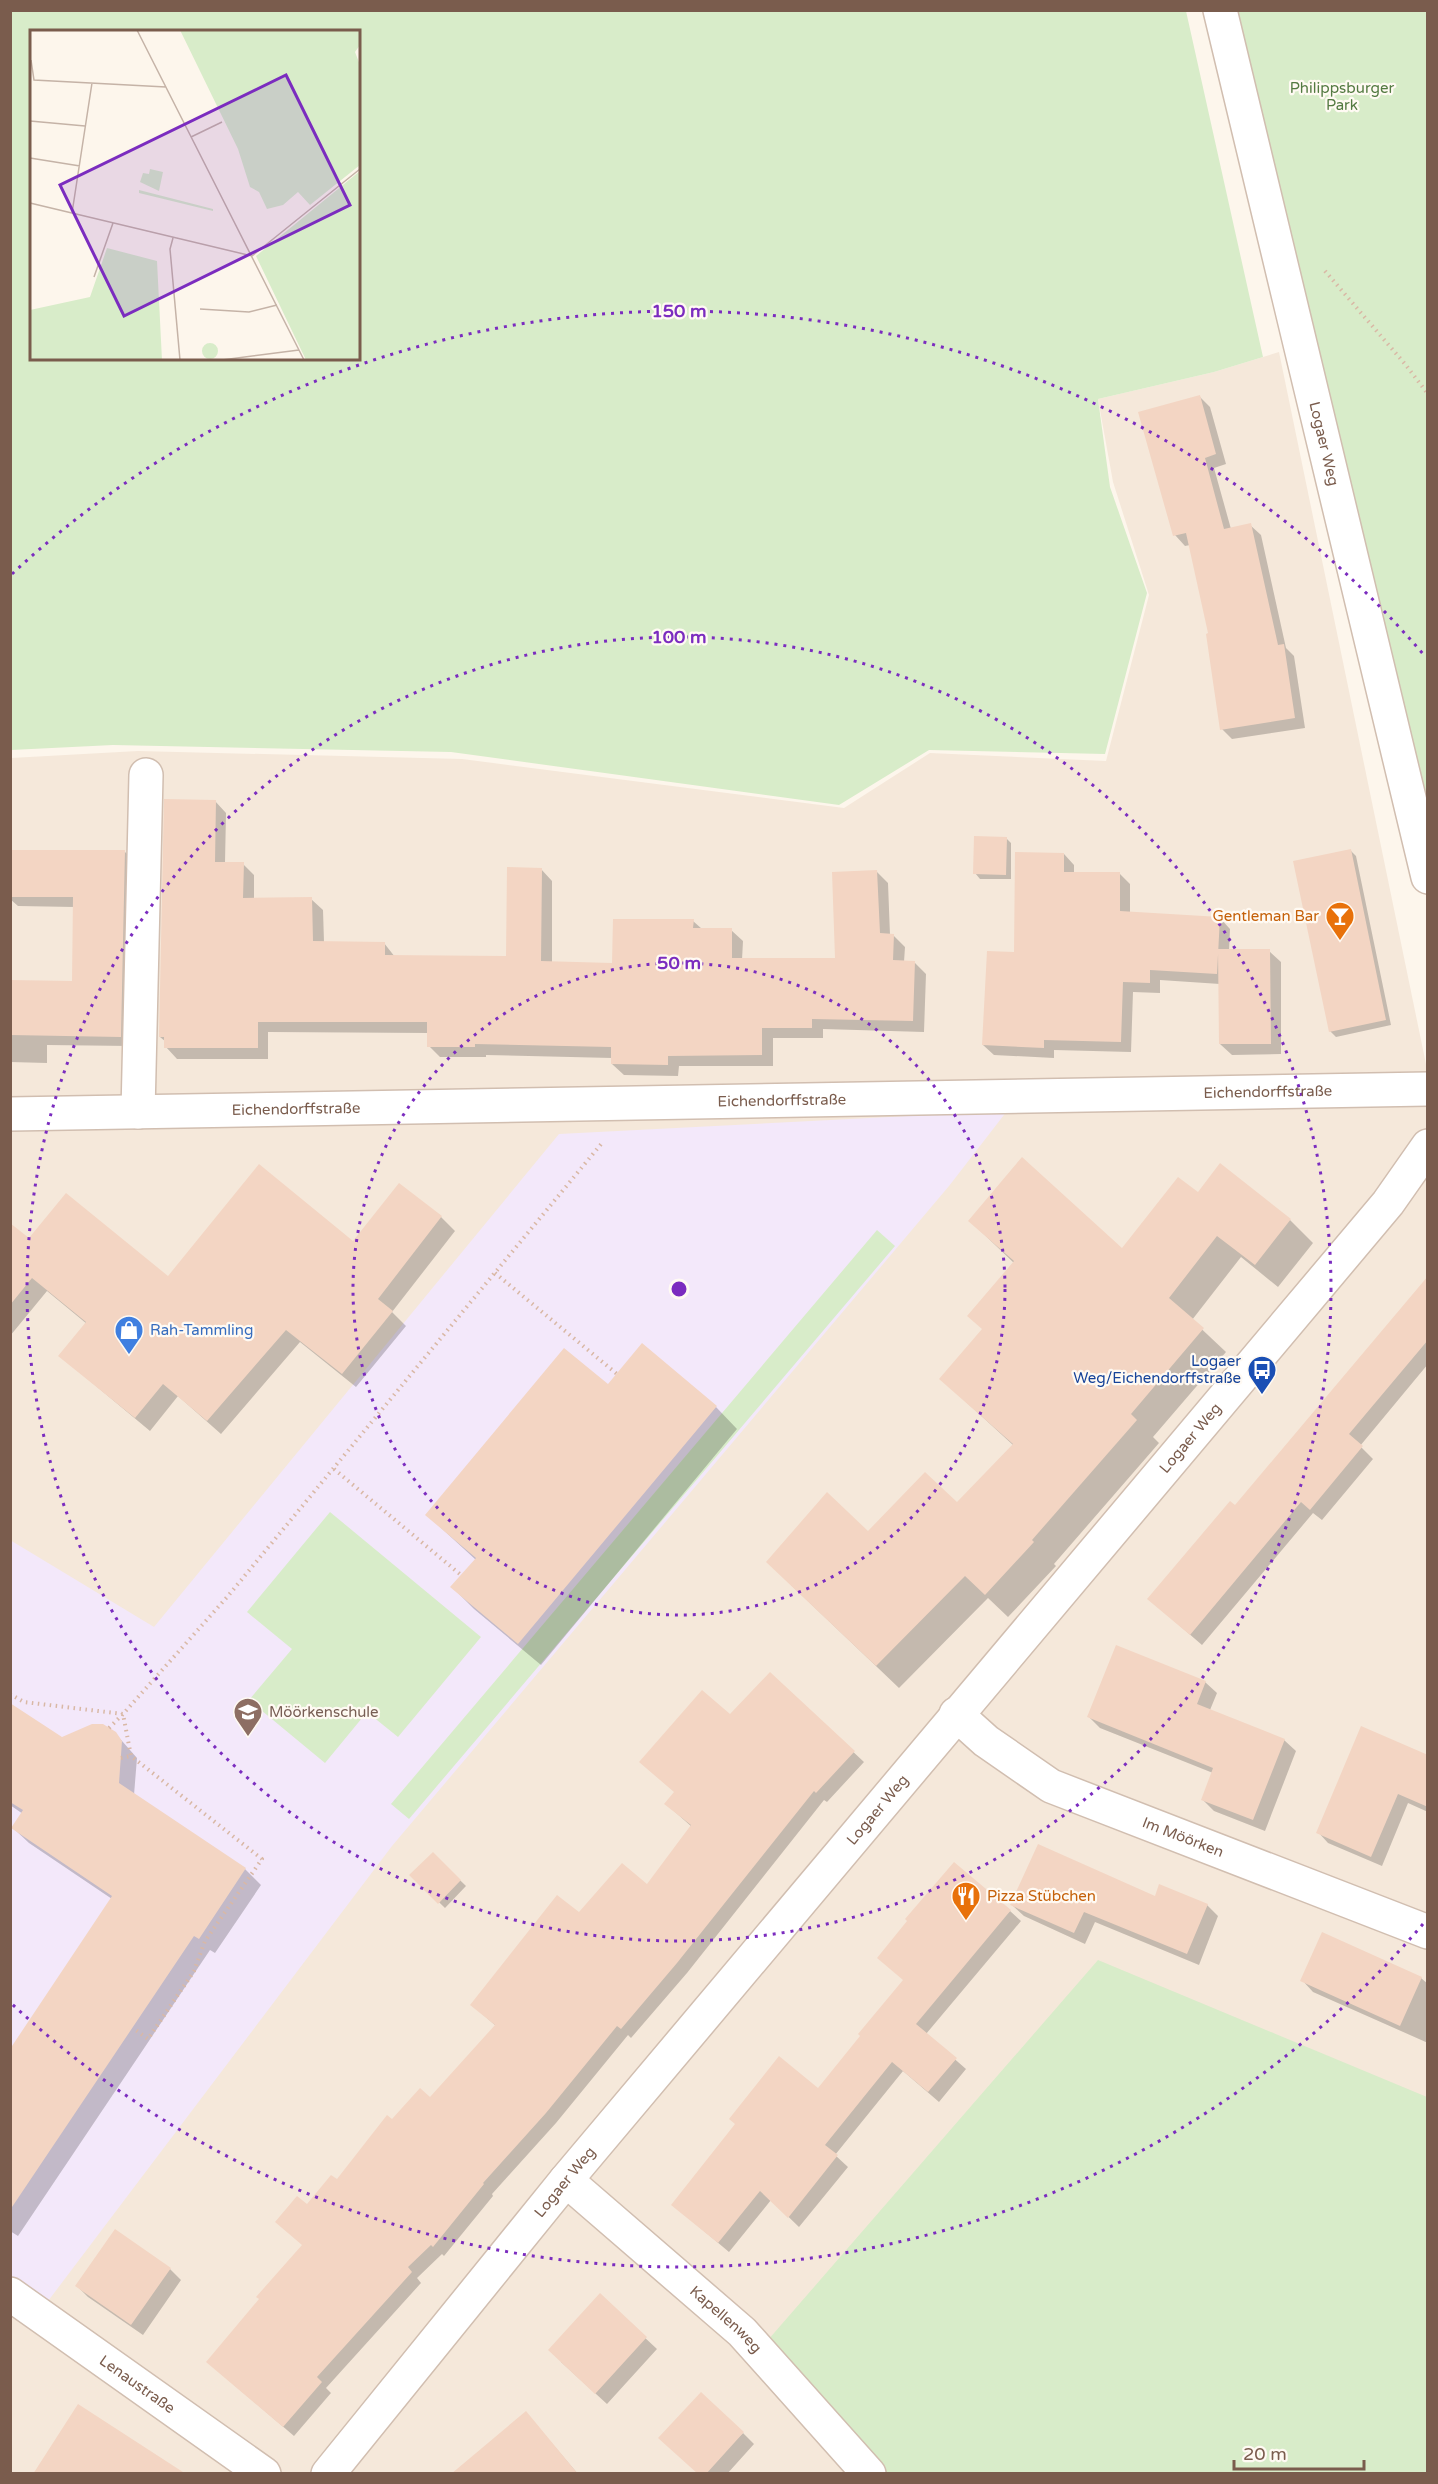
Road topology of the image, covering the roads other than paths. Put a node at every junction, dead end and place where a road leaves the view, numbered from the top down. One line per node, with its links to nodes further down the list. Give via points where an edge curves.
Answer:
1 (1220, 10): 3 (street, Logaer Weg)
2 (146, 775): 5 (street)
3 (1428, 877)
4 (1428, 1089): 5 (street, Eichendorffstraße)
5 (138, 1112): 6 (street, Eichendorffstraße)
6 (10, 1114)
7 (1428, 1146): 8 (street, Logaer Weg, via 1388,1203)
8 (956, 1714): 9 (street, Im Möörken, via 986,1741 1051,1786); 10 (street, Logaer Weg)
9 (1428, 1932)
10 (566, 2180): 13 (street, Logaer Weg); 14 (street, Kapellenweg, via 742,2332)
11 (10, 2294): 12 (street, Lenaustraße)
12 (264, 2474)
13 (328, 2474)
14 (868, 2474)

